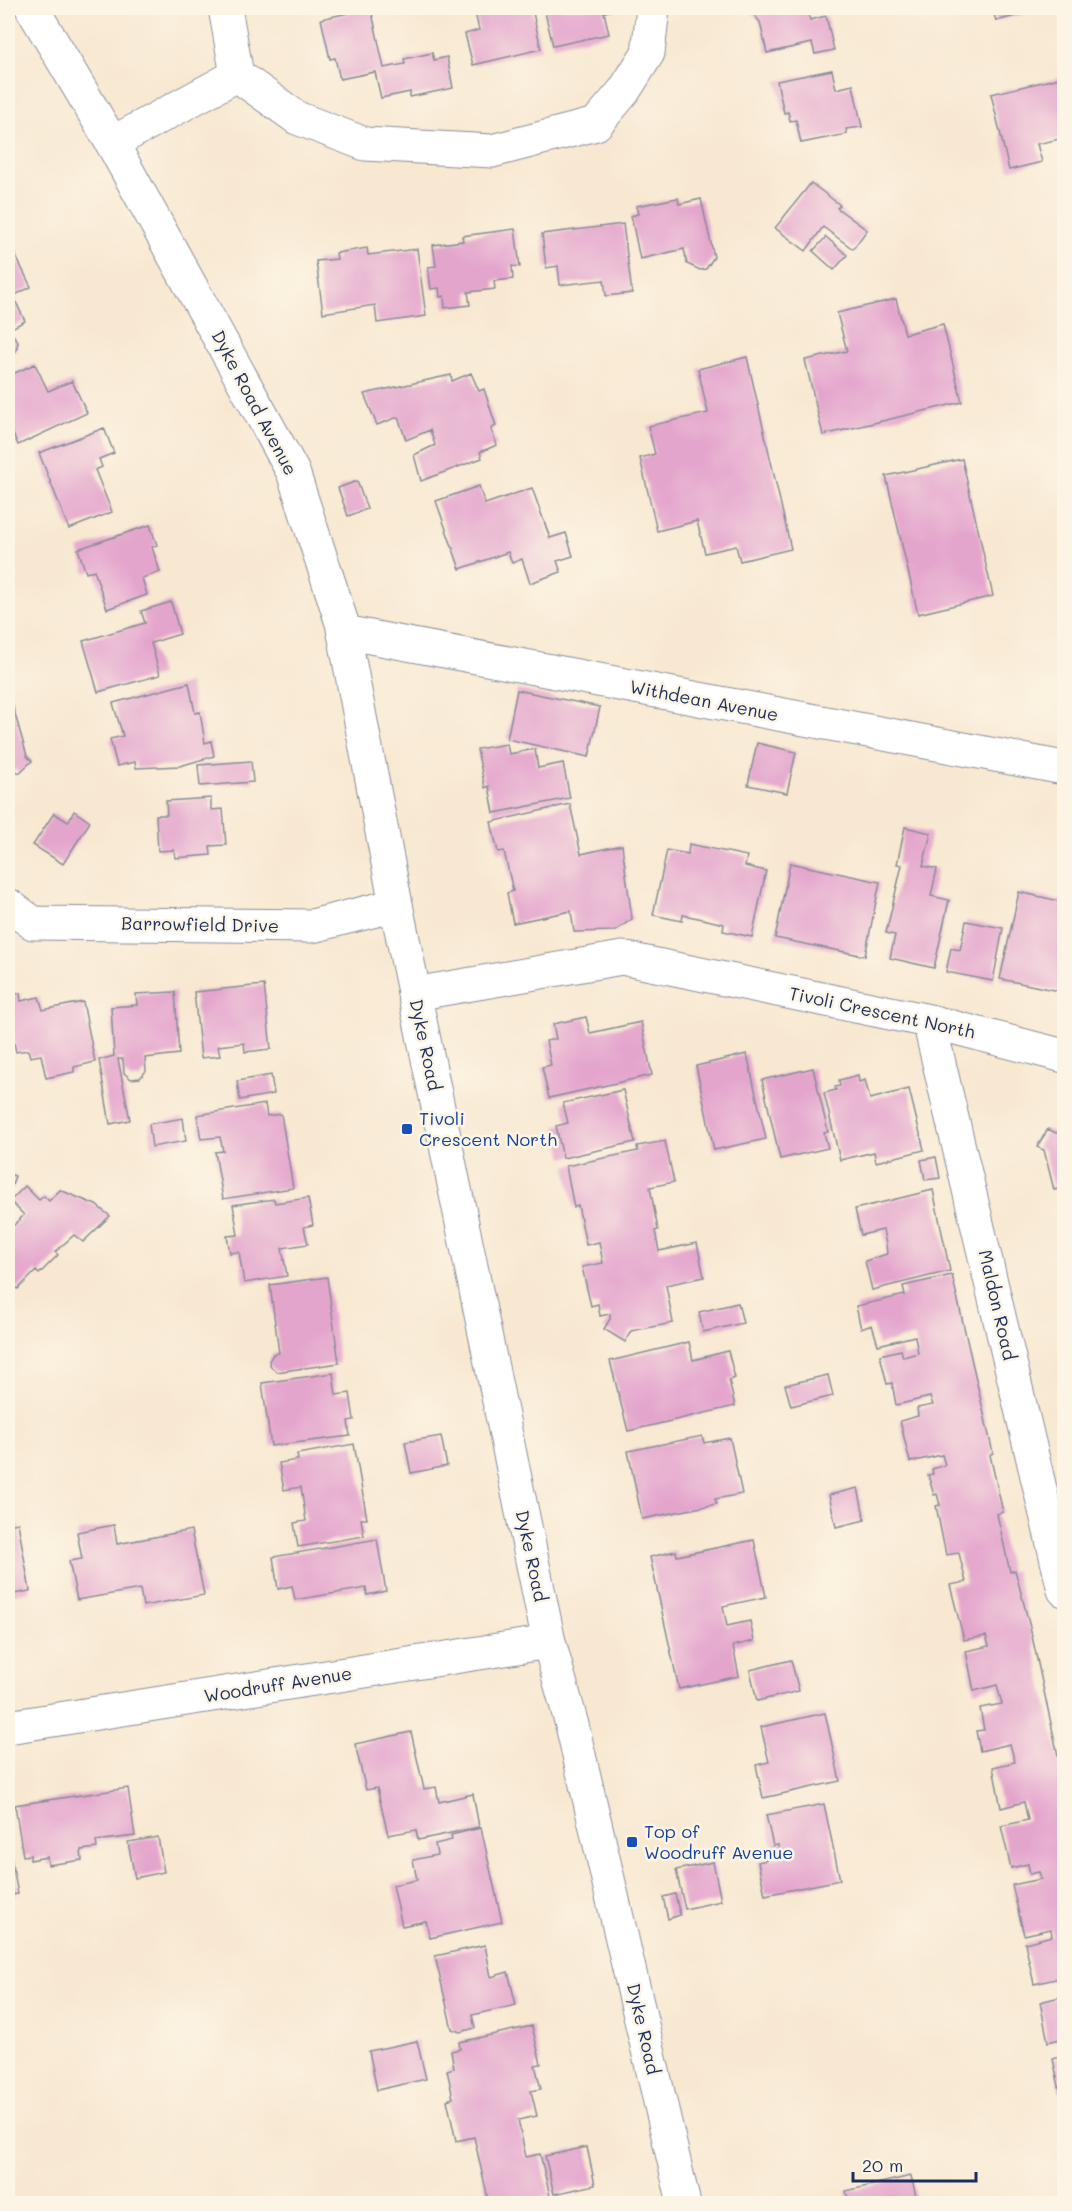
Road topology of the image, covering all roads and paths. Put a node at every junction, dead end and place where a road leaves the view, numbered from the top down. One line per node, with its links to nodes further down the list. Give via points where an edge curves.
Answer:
1 (32, 8): 5 (street, Dyke Road Avenue)
2 (225, 8): 4 (street)
3 (653, 8): 4 (street, via 648,53 624,91 596,124 492,151 365,144 297,118)
4 (237, 75): 5 (street)
5 (112, 143): 6 (street, Dyke Road Avenue, via 293,472)
6 (344, 632): 7 (street, Withdean Avenue); 9 (street, Dyke Road Avenue)
7 (1065, 768)
8 (8, 905): 9 (street, Barrowfield Drive, via 33,923 312,926)
9 (396, 905): 10 (street, Dyke Road)
10 (414, 994): 11 (street, Tivoli Crescent North, via 622,958); 14 (street, Dyke Road)
11 (929, 1021): 12 (street, Tivoli Crescent North); 13 (street, Maldon Road)
12 (1065, 1056)
13 (1065, 1590)
14 (549, 1642): 15 (street, Woodruff Avenue); 16 (street, Dyke Road)
15 (8, 1727)
16 (684, 2204)

